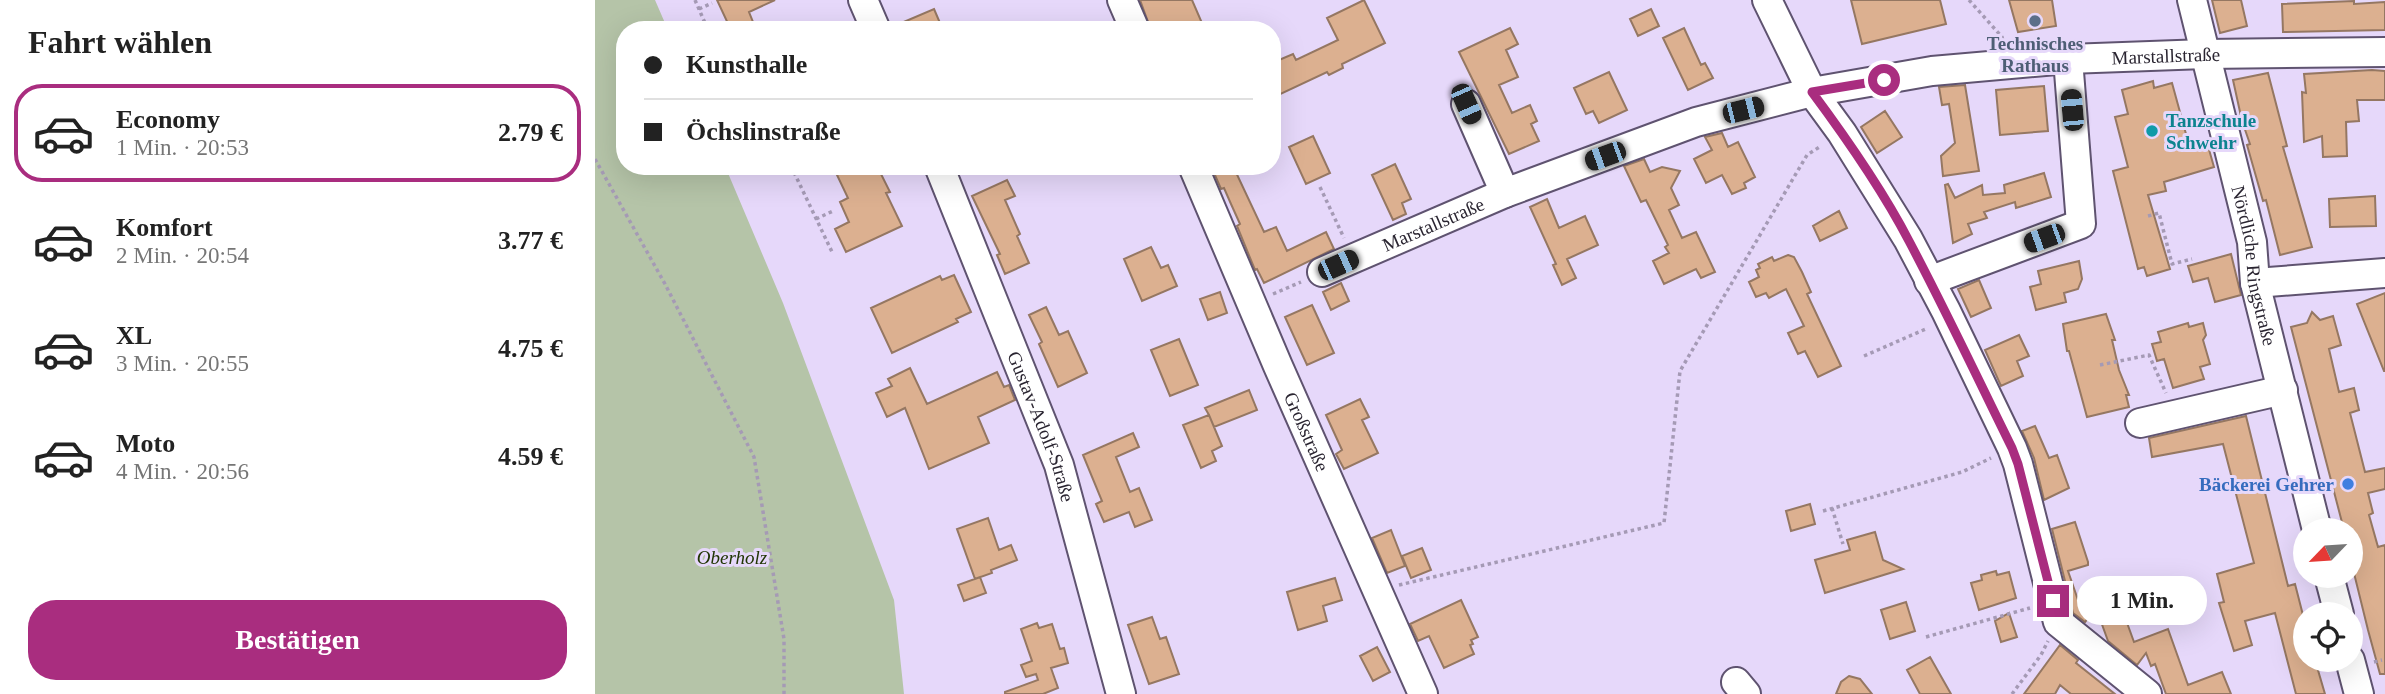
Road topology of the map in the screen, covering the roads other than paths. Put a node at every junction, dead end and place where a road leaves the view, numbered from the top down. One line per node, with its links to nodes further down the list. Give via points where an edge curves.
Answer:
1 (863, 0): 5 (street)
2 (1122, 0): 6 (street)
3 (1767, 0): 10 (street)
4 (2192, 0): 8 (street, Nördliche Ringstraße)
5 (872, 21)
6 (1131, 21)
7 (2385, 52): 8 (street, Marstallstraße)
8 (2205, 54): 9 (street, Marstallstraße); 18 (street, Nördliche Ringstraße, via 2252,242)
9 (2068, 59): 10 (street, Marstallstraße, via 1932,71); 17 (street, via 2081,224)
10 (1812, 92): 14 (street, Marstallstraße, via 1696,122); 17 (street, via 1908,239)
11 (1466, 104): 14 (street, Marstallstraße)
12 (943, 175): 23 (street, Gustav-Adolf-Straße, via 1059,465)
13 (1197, 175): 24 (street, Großstraße)
14 (1505, 194): 15 (street, Marstallstraße)
15 (1322, 272)
16 (2385, 273): 18 (street)
17 (1929, 281): 25 (street, via 2012,448 2055,612)
18 (2255, 283): 19 (street, Nördliche Ringstraße)
19 (2283, 390): 20 (street); 21 (street, Nördliche Ringstraße)
20 (2140, 423)
21 (2315, 518)
22 (2353, 672): 26 (street)
23 (1121, 694)
24 (1423, 694)
25 (2147, 694)
26 (2359, 694)

